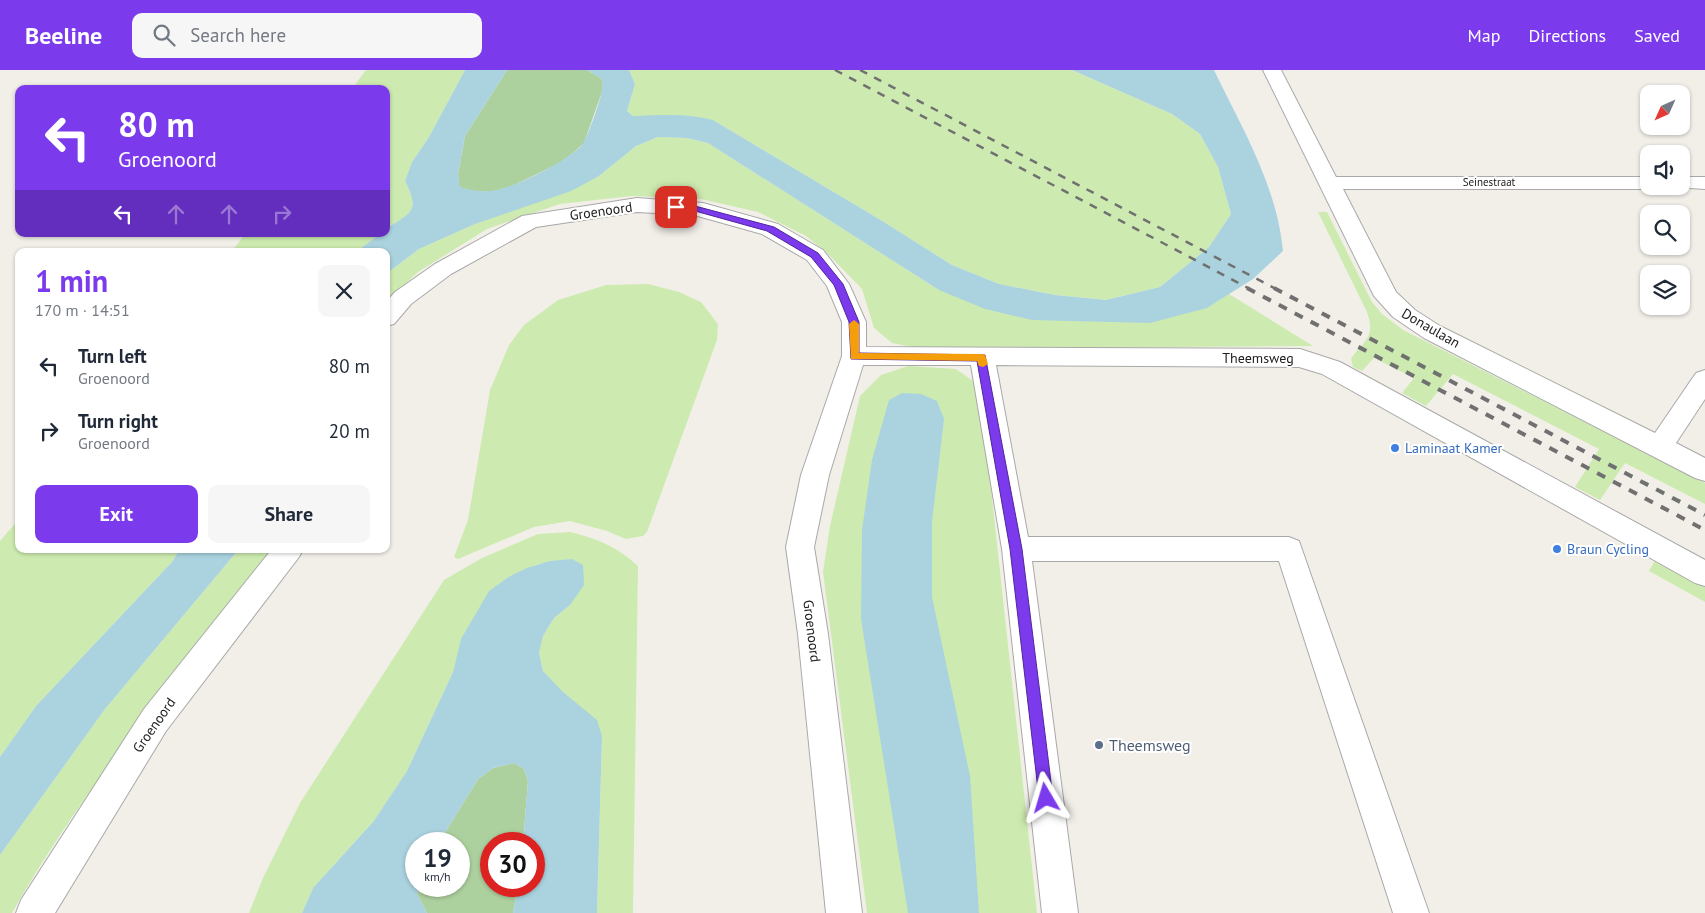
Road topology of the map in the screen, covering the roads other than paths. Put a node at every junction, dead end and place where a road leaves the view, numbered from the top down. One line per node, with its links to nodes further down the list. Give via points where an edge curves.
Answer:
1 (1272, 70): 2 (street, Donaulaan)
2 (1328, 183): 3 (street, Seinestraat); 11 (street, Donaulaan, via 1386,296 1406,316)
3 (1640, 183)
4 (1690, 183): 5 (street)
5 (1705, 183)
6 (390, 313): 7 (street, Groenoord, via 403,298 443,270 530,221 637,205 695,208 770,229 814,255 838,284 854,322)
7 (854, 356): 8 (street); 17 (street, Groenoord, via 815,475 800,547)
8 (982, 357): 13 (street); 15 (street, Theemsweg, via 1289,358 1312,361)
9 (1705, 379): 10 (street)
10 (1696, 411): 11 (street)
11 (1660, 447): 12 (street, Donaulaan)
12 (1705, 470)
13 (1016, 549): 18 (street); 19 (street, via 1289,549)
14 (286, 553): 16 (street, Groenoord, via 155,720)
15 (1705, 574)
16 (34, 913)
17 (844, 913)
18 (1060, 913)
19 (1411, 913)

